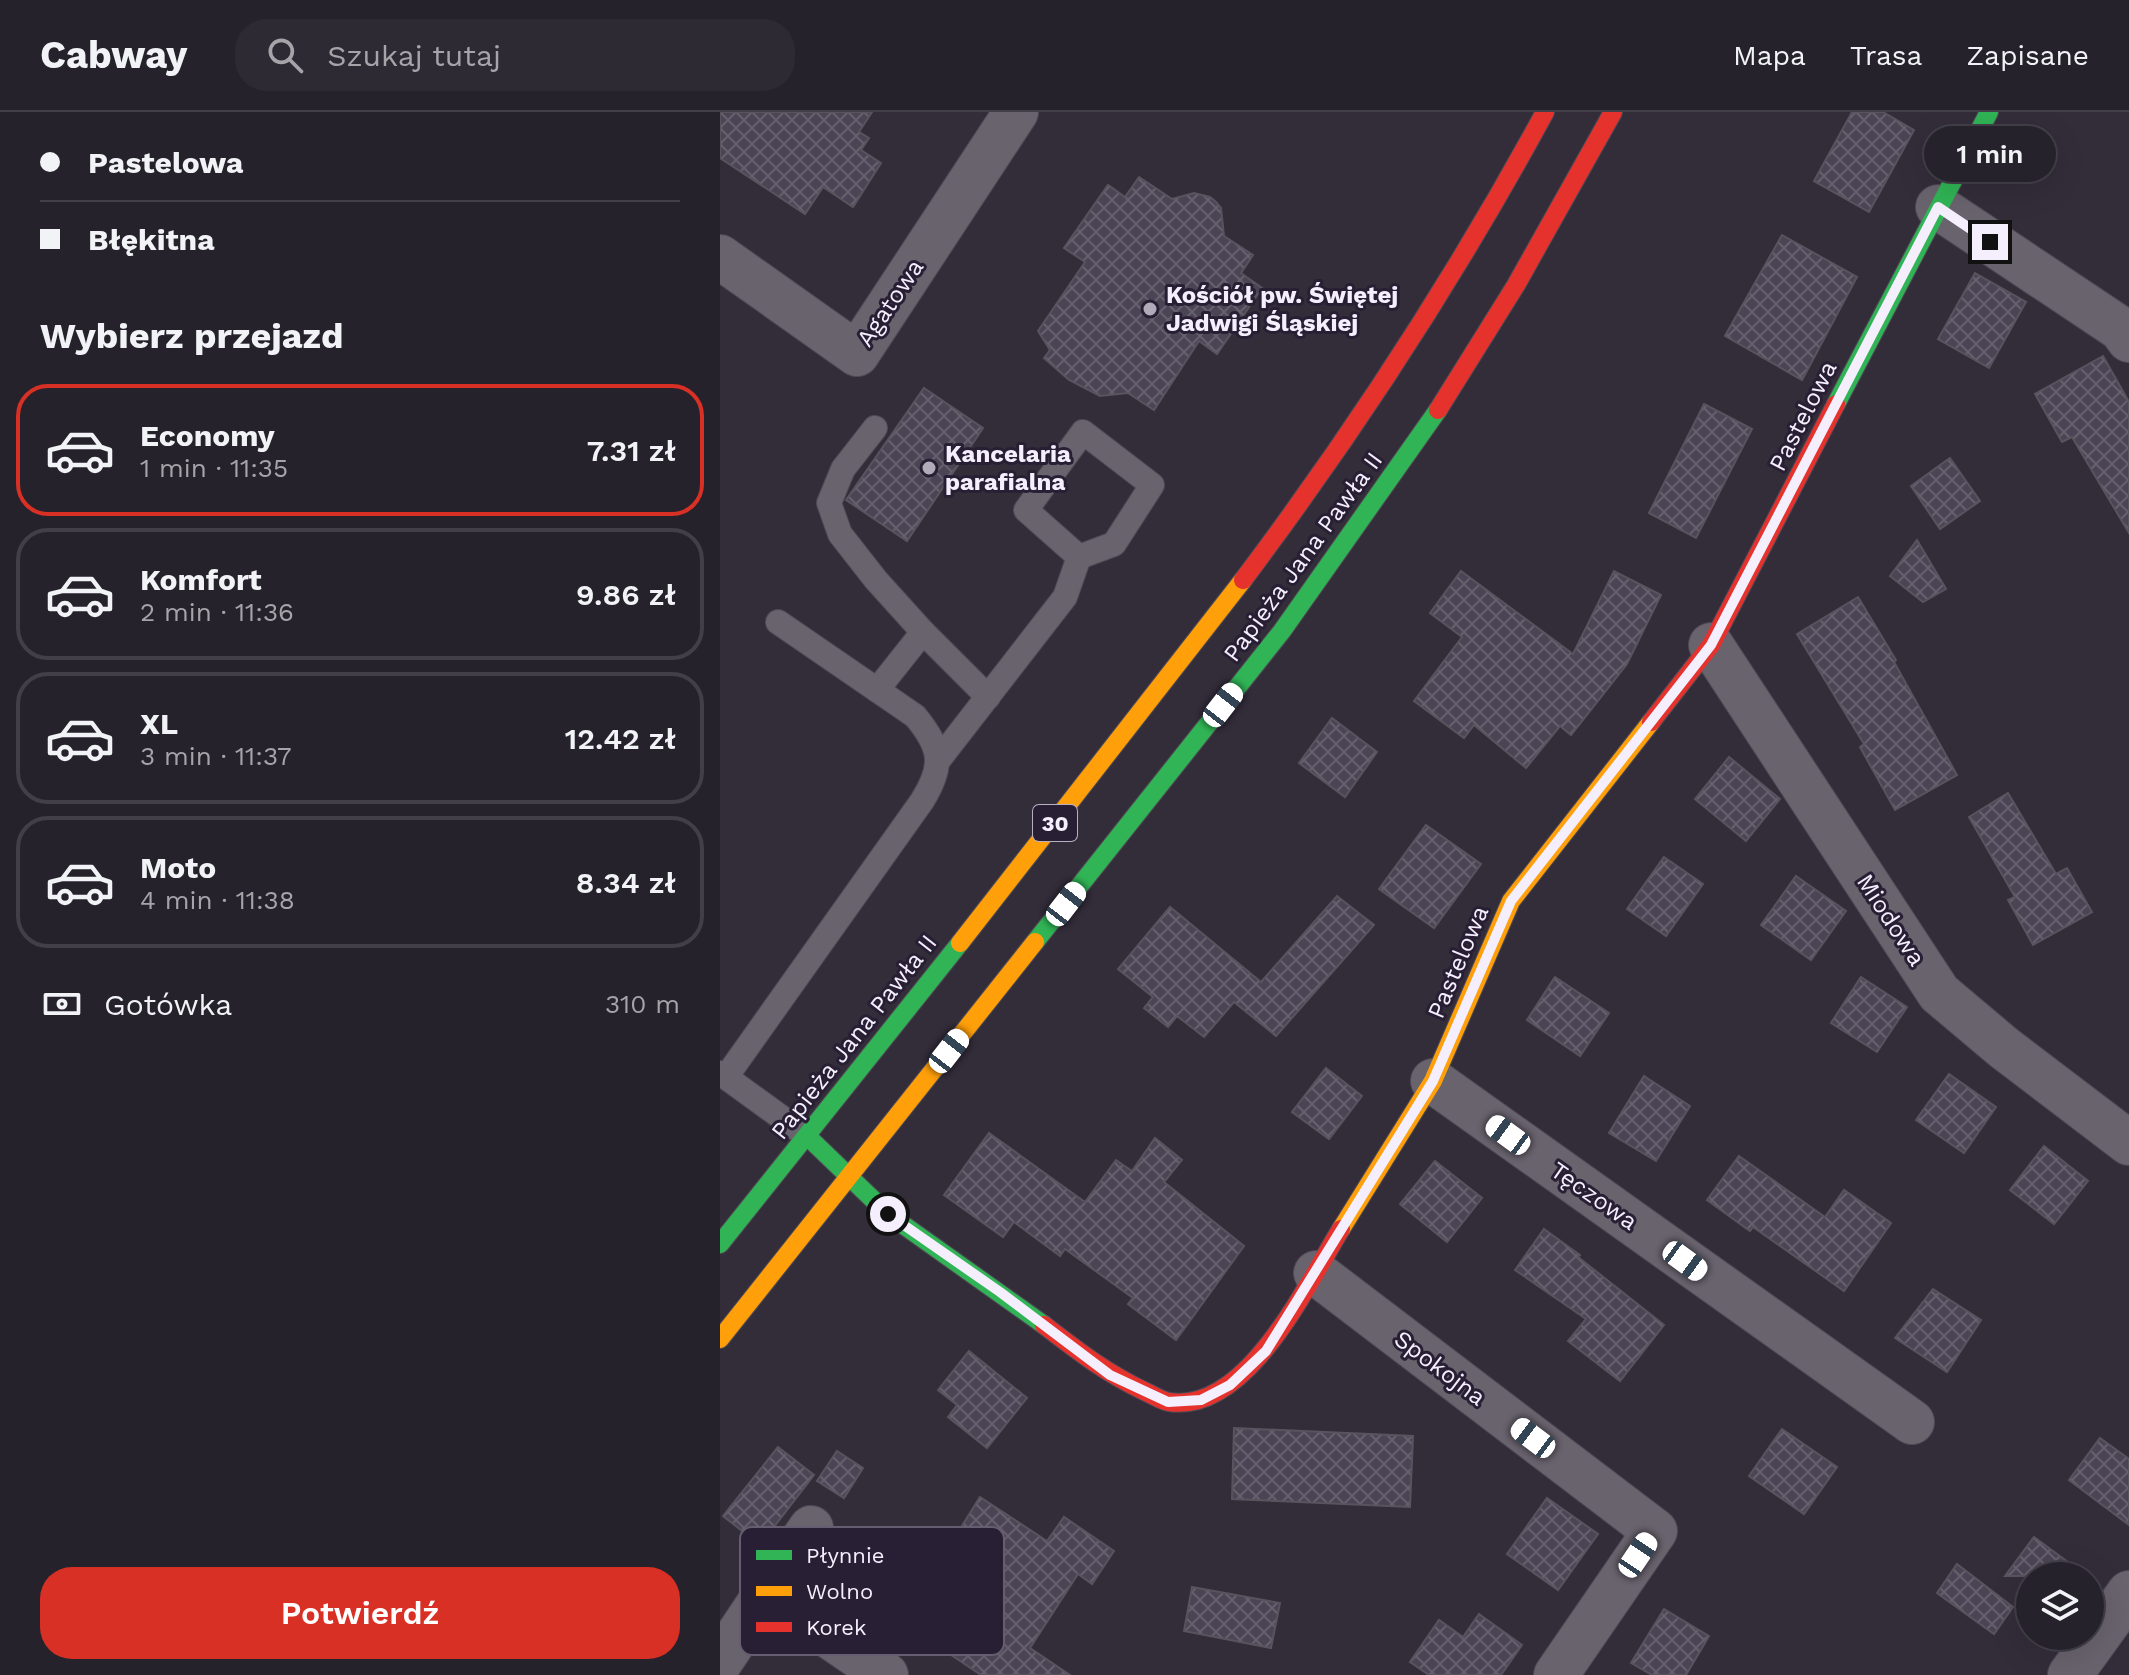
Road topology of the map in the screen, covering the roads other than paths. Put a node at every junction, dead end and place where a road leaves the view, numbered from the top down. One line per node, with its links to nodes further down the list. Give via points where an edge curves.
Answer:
1 (1016, 112): 6 (street, Agatowa, via 857,354)
2 (1545, 112): 18 (main road, Papieża Jana Pawła II / 30, via 1452,279 1299,506)
3 (1613, 112): 20 (main road, Papieża Jana Pawła II / 30, via 1509,297 1363,521 1282,631)
4 (1989, 112): 5 (main road, Pastelowa)
5 (1938, 207): 7 (street, via 2121,329); 12 (main road, Pastelowa)
6 (720, 257)
7 (2129, 340)
8 (875, 428): 11 (lane, via 843,469 829,503 840,534)
9 (1079, 557): 9 (lane, via 1114,544 1152,485 1083,432 1026,510); 14 (lane, via 1065,597)
10 (778, 622): 13 (lane)
11 (923, 632): 13 (lane); 14 (lane)
12 (1711, 645): 17 (main road, Pastelowa, via 1511,901); 19 (street, Miodowa, via 1939,993)
13 (877, 690): 15 (lane, via 915,716)
14 (988, 697): 15 (lane)
15 (937, 762): 16 (lane, via 937,776 922,801)
16 (723, 1075): 18 (lane)
17 (1433, 1081): 22 (main road, Pastelowa); 24 (street, Tęczowa)
18 (807, 1136): 20 (main road, Pastelowa); 21 (main road, Papieża Jana Pawła II / 30)
19 (2129, 1143)
20 (849, 1175): 22 (main road, Pastelowa, via 888,1214 1110,1375 1168,1402 1201,1400 1230,1385 1266,1351); 23 (main road, Papieża Jana Pawła II / 30)
21 (720, 1244)
22 (1316, 1273): 30 (street, Spokojna, via 1655,1531)
23 (720, 1339)
24 (1912, 1422)
25 (2129, 1593): 31 (street)
26 (740, 1632): 28 (street)
27 (857, 1655): 29 (street)
28 (720, 1662)
29 (886, 1675)
30 (1556, 1675)
31 (2070, 1675)

